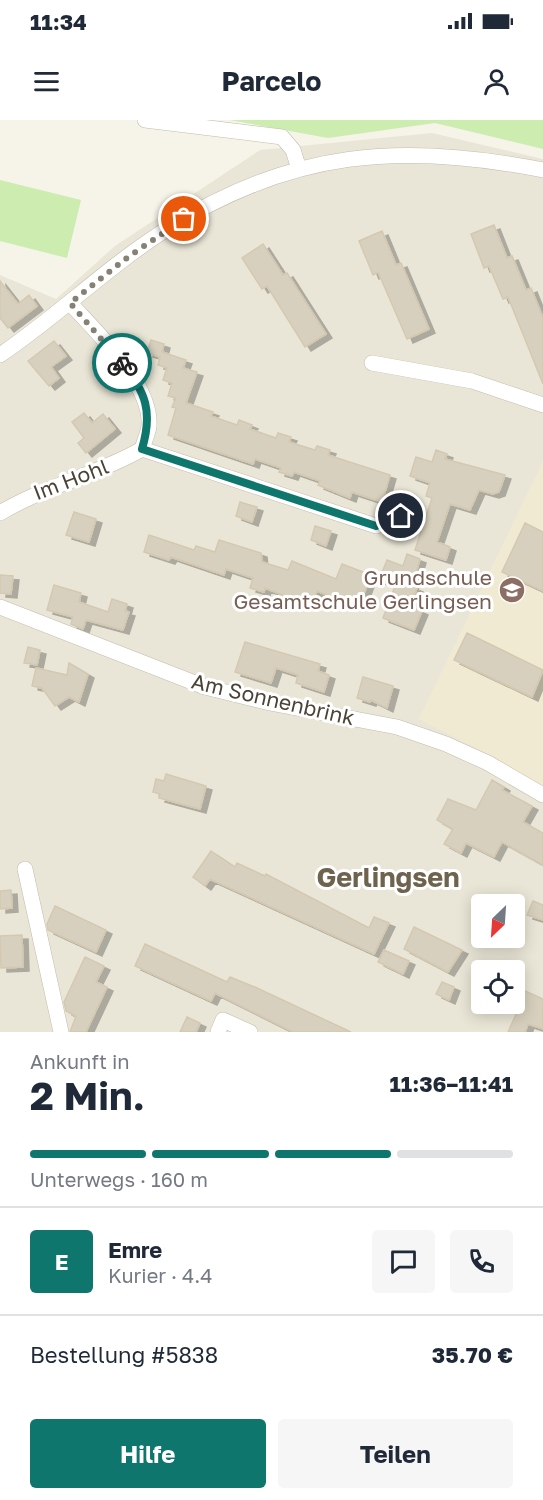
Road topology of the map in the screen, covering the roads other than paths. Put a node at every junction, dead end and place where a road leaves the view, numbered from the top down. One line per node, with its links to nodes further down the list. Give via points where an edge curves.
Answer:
1 (144, 120): 2 (street, via 282,137 293,150)
2 (299, 169): 3 (street, via 339,160 419,154); 4 (street, via 235,190 167,229)
3 (542, 174)
4 (70, 303): 5 (street); 8 (street, via 135,379 145,399 149,426)
5 (0, 355)
6 (372, 363): 7 (street, via 472,381)
7 (543, 405)
8 (142, 449): 9 (street, Im Hohl, via 124,460 26,497); 10 (street, via 376,526)
9 (0, 513)
10 (401, 516)
11 (0, 607): 12 (street, Am Sonnenbrink, via 205,687 397,727 488,763)
12 (543, 795)
13 (25, 869): 15 (street)
14 (221, 1026): 16 (street)
15 (60, 1032)
16 (250, 1032)

